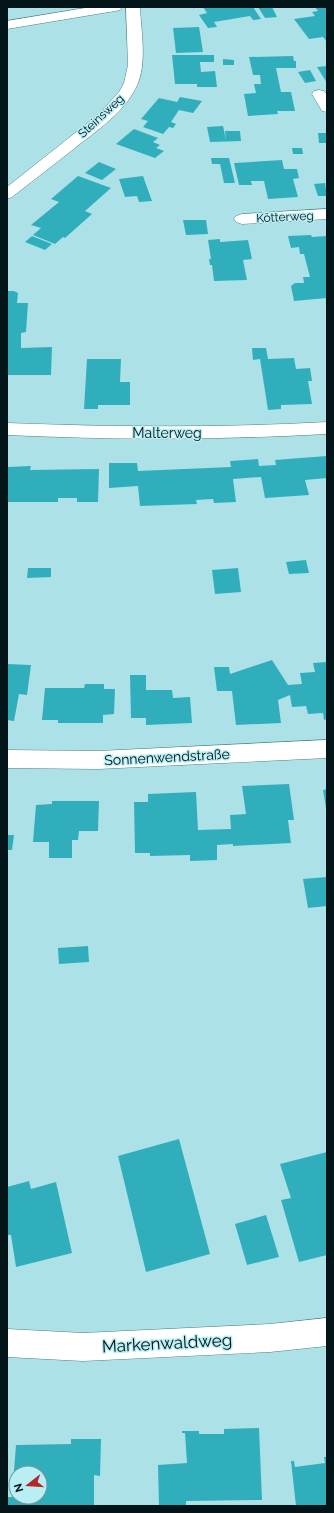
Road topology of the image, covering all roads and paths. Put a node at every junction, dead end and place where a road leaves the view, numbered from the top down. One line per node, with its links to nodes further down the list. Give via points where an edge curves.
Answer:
1 (115, 7): 3 (street)
2 (133, 7): 6 (street, Steinsweg, via 134,62 127,91 95,124)
3 (7, 25)
4 (318, 94): 5 (street)
5 (327, 108)
6 (7, 194)
7 (327, 214): 8 (street, Kötterweg)
8 (242, 219)
9 (327, 428): 10 (street, Malterweg, via 202,433)
10 (7, 429)
11 (327, 749): 12 (street, Sonnenwendstraße, via 98,760)
12 (7, 759)
13 (327, 1332): 14 (street, Markenwaldweg, via 270,1338 83,1347)
14 (7, 1343)

